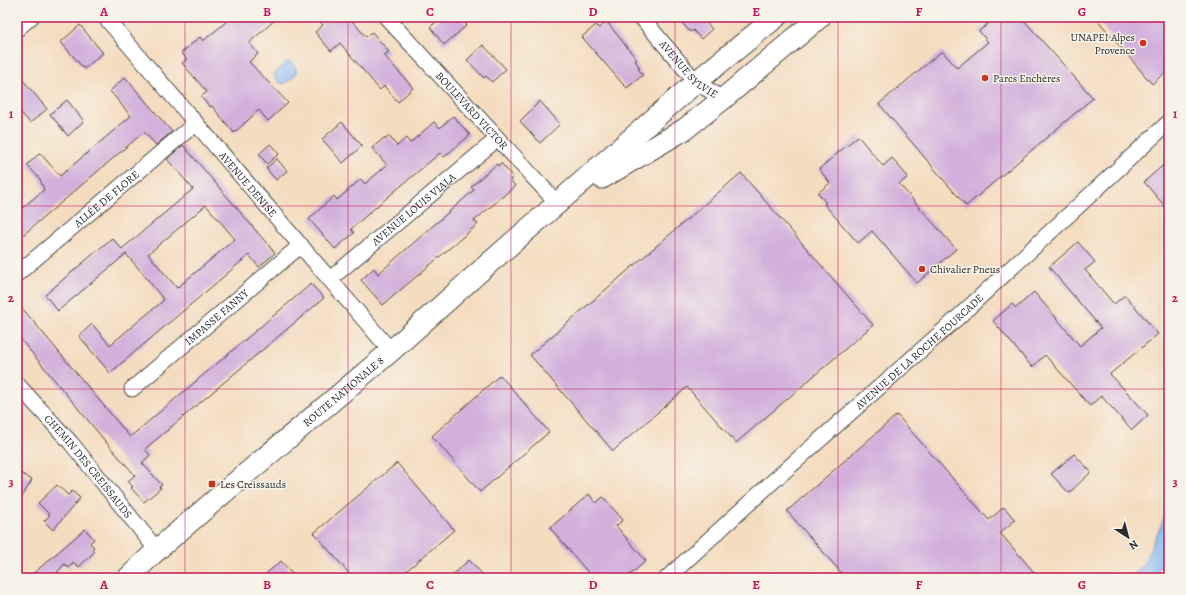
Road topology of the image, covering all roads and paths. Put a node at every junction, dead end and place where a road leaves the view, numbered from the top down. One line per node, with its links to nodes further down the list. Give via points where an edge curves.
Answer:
1 (30, 17): 7 (street)
2 (105, 17): 11 (street, AVENUE DENISE)
3 (386, 17): 12 (street, BOULEVARD VICTOR)
4 (641, 17): 8 (street, AVENUE SYLVIE)
5 (776, 17): 8 (main road)
6 (820, 17): 9 (main road)
7 (17, 29)
8 (696, 82): 9 (street, AVENUE SYLVIE); 13 (main road)
9 (723, 99): 13 (main road, via 685,129)
10 (1169, 122): 22 (street, AVENUE DE LA ROCHE FOURCADE, via 954,321)
11 (196, 123): 14 (street, AVENUE DENISE); 15 (street, ALLÉE DE FLORE)
12 (497, 139): 13 (street, BOULEVARD VICTOR); 16 (street, AVENUE LOUIS VIALA)
13 (558, 204): 17 (main road, ROUTE NATIONALE 8)
14 (301, 245): 16 (street, AVENUE DENISE); 19 (street, IMPASSE FANNY)
15 (17, 274)
16 (330, 279): 17 (street, AVENUE DENISE)
17 (392, 351): 20 (main road, ROUTE NATIONALE 8)
18 (17, 384): 20 (street, CHEMIN DES CREISSAUDS, via 71,443)
19 (132, 389)
20 (157, 550): 21 (main road, ROUTE NATIONALE 8)
21 (128, 578)
22 (667, 578)

